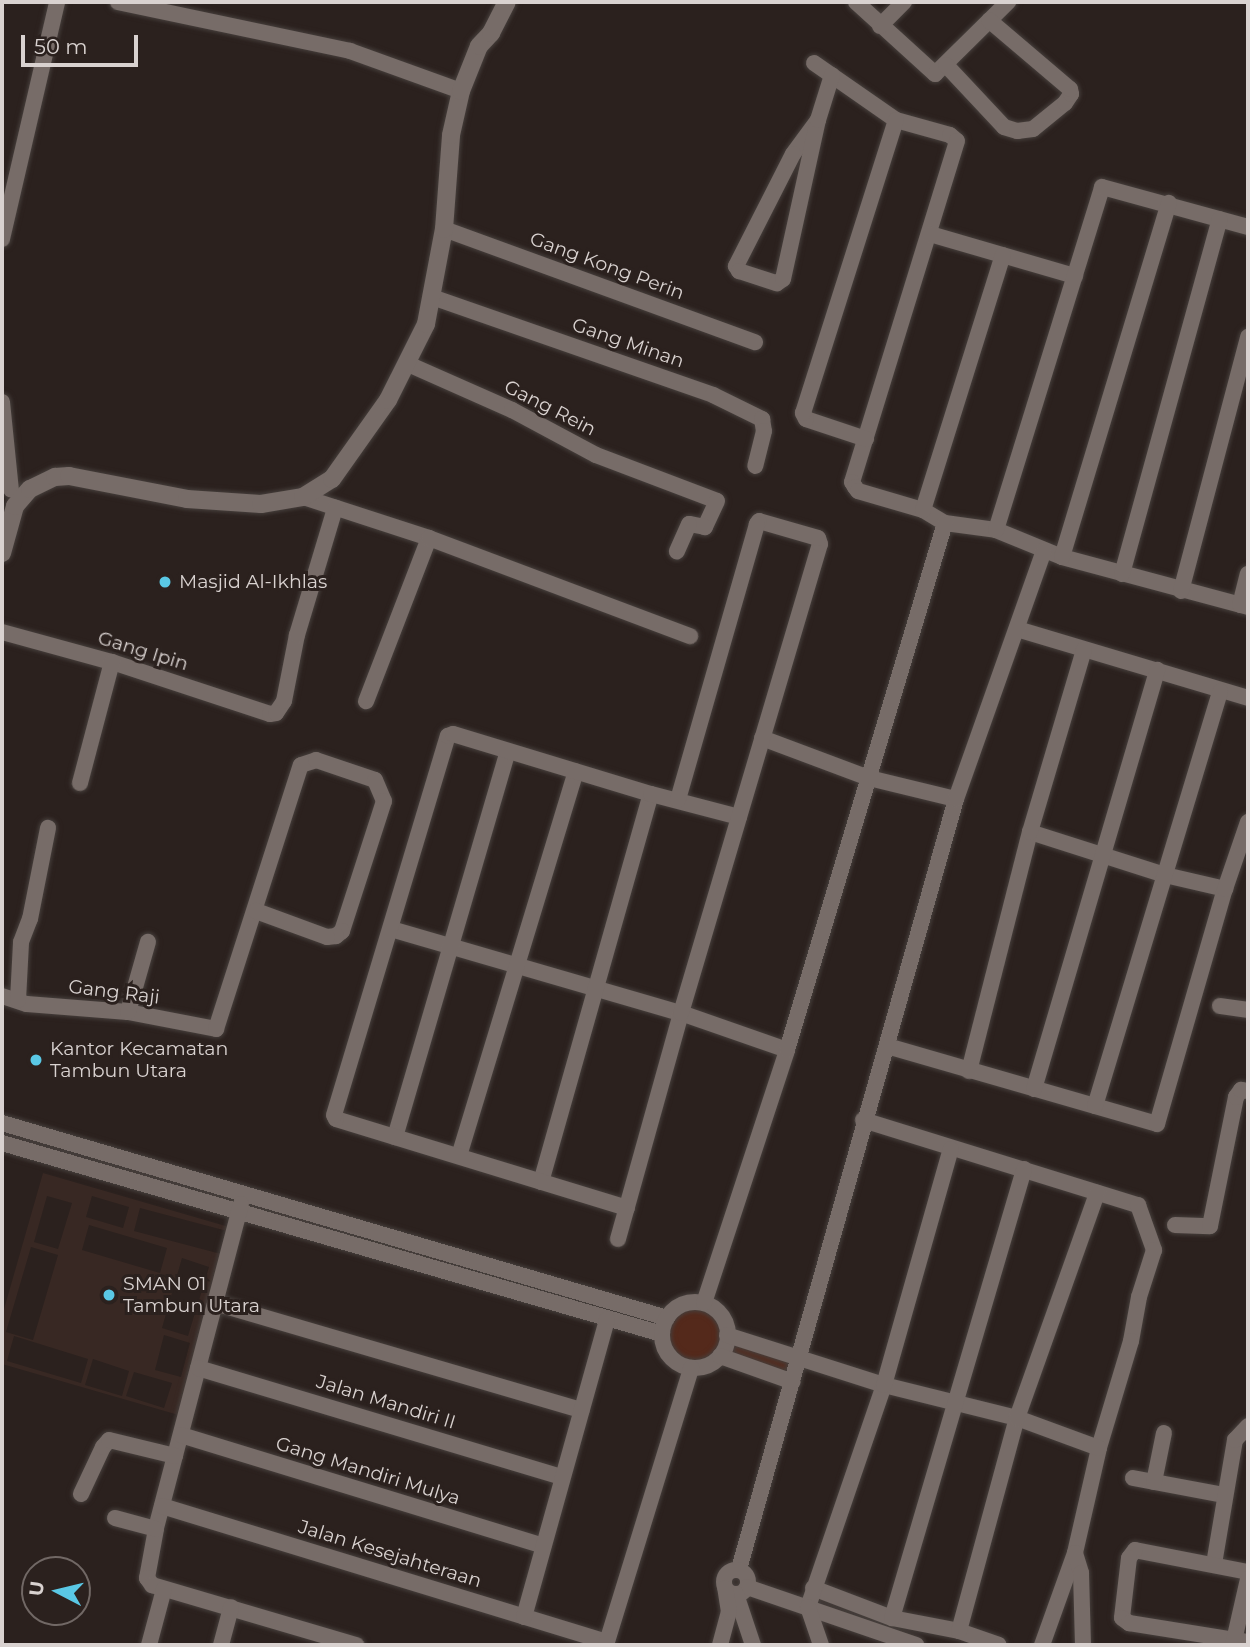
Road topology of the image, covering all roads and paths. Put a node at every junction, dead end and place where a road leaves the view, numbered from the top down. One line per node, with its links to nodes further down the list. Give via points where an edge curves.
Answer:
1 (57, 2): 15 (street)
2 (118, 2): 12 (street, via 350,51)
3 (507, 2): 12 (street, via 479,46)
4 (856, 2): 8 (street)
5 (904, 2): 8 (street)
6 (1008, 2): 7 (street)
7 (989, 20): 10 (street); 10 (street, via 1070,89 1065,103 1033,129 1004,127)
8 (880, 26): 10 (street, via 932,73)
9 (814, 63): 11 (street)
10 (946, 65)
11 (832, 75): 13 (street); 14 (street)
12 (461, 91): 19 (street, via 451,135)
13 (818, 120): 13 (street, via 793,154 736,266 739,271 777,283 783,279)
14 (896, 120): 20 (street, via 957,141); 29 (street, via 803,413 806,419)
15 (10, 167): 21 (street)
16 (1169, 203): 17 (street); 23 (street, via 1102,187); 41 (street)
17 (1220, 219): 18 (street); 43 (street)
18 (1248, 228)
19 (444, 229): 24 (street); 26 (street, Gang Kong Perin)
20 (930, 234): 22 (street); 29 (street)
21 (2, 239)
22 (1003, 255): 23 (street); 34 (street)
23 (1075, 276): 36 (street)
24 (432, 297): 27 (street); 30 (street, Gang Minan, via 713,395 762,419 764,431)
25 (1248, 337): 44 (street)
26 (755, 342)
27 (408, 364): 32 (street, via 376,419 332,479); 38 (street, Gang Rein, via 512,410 596,455 717,501 705,527 689,524)
28 (2, 402): 31 (street)
29 (866, 439): 34 (street, via 852,482 858,491)
30 (755, 466)
31 (11, 492): 32 (street, via 69,476 226,503); 40 (street, via 15,506)
32 (303, 498): 33 (street)
33 (335, 508): 37 (street); 50 (street, Gang Ipin, via 280,710 270,714)
34 (923, 510): 35 (street)
35 (945, 523): 36 (street); 58 (street)
36 (996, 530): 39 (street)
37 (429, 538): 48 (street); 54 (street)
38 (677, 551)
39 (1044, 551): 41 (street); 46 (street)
40 (2, 553)
41 (1062, 557): 43 (street)
42 (1248, 574): 45 (street)
43 (1122, 575): 44 (street)
44 (1181, 591): 45 (street)
45 (1244, 606)
46 (1017, 629): 49 (street); 61 (street)
47 (2, 632): 50 (street, Gang Ipin)
48 (690, 636)
49 (1084, 650): 51 (street); 66 (street)
50 (112, 662): 59 (street)
51 (1157, 670): 52 (street); 67 (street)
52 (1220, 691): 53 (street); 68 (street)
53 (1248, 698)
54 (366, 701)
55 (762, 738): 58 (street); 62 (street, via 820,544 818,538 760,521); 63 (street)
56 (508, 751): 57 (street); 71 (street, via 453,734 447,738); 73 (street)
57 (576, 771): 60 (street); 74 (street)
58 (869, 778): 61 (street); 82 (street)
59 (80, 783)
60 (651, 794): 62 (street); 75 (street)
61 (956, 799): 81 (street)
62 (678, 800): 63 (street)
63 (739, 817): 80 (street)
64 (1248, 822): 69 (street)
65 (48, 828): 76 (street)
66 (1030, 832): 67 (street); 83 (street)
67 (1102, 853): 68 (street); 84 (street)
68 (1166, 875): 69 (street); 86 (street)
69 (1226, 889): 86 (street, via 1157,1124)
70 (256, 911): 70 (street, via 301,765 316,760 375,780 384,801 342,931 327,937); 79 (street, Gang Raji, via 229,984 220,1024 210,1029)
71 (391, 929): 73 (street); 89 (street, via 334,1116)
72 (148, 943): 79 (street)
73 (451, 947): 74 (street); 89 (street)
74 (516, 966): 75 (street); 92 (street)
75 (598, 990): 80 (street); 94 (street)
76 (10, 998): 79 (street, Gang Raji, via 27,1004)
77 (1220, 1006): 78 (street)
78 (1248, 1010)
79 (128, 1012)
80 (681, 1013): 82 (street); 97 (street)
81 (887, 1046): 83 (street); 87 (street)
82 (787, 1050): 104 (street)
83 (969, 1071): 84 (street)
84 (1034, 1089): 86 (street)
85 (1248, 1091): 99 (street, via 1241,1090 1236,1097 1210,1226)
86 (1095, 1106)
87 (863, 1120): 91 (street); 109 (street)
88 (2, 1123): 96 (street)
89 (395, 1137): 92 (street)
90 (2, 1143): 98 (street)
91 (951, 1149): 93 (street); 113 (street)
92 (458, 1156): 94 (street)
93 (1024, 1169): 95 (street); 114 (street)
94 (541, 1181): 97 (street)
95 (1097, 1193): 116 (street); 120 (street, via 1138,1205 1154,1250)
96 (243, 1194): 98 (street); 101 (street)
97 (627, 1208): 100 (street)
98 (239, 1212): 102 (street); 103 (street)
99 (1175, 1225)
100 (618, 1239)
101 (444, 1254): 102 (street); 106 (street)
102 (439, 1270): 105 (street)
103 (215, 1303): 110 (street); 115 (street)
104 (704, 1303): 106 (street, via 683,1304); 107 (street, via 721,1315)
105 (607, 1319): 106 (street); 115 (street)
106 (664, 1326): 111 (street, via 665,1350 680,1366)
107 (727, 1335): 108 (street); 109 (street)
108 (720, 1356): 111 (street); 112 (street)
109 (800, 1357): 112 (street); 113 (street)
110 (198, 1368): 119 (street); 122 (street, Jalan Mandiri II)
111 (691, 1368): 146 (street)
112 (793, 1382): 137 (street, via 738,1569 727,1573)
113 (884, 1385): 114 (street); 135 (street)
114 (954, 1404): 116 (street); 141 (street)
115 (582, 1410): 122 (street)
116 (1017, 1418): 120 (street); 143 (street)
117 (1248, 1426): 126 (street, via 1235,1440)
118 (1164, 1433): 124 (street)
119 (181, 1435): 121 (street); 130 (street, Gang Mandiri Mulya)
120 (1100, 1448): 131 (street)
121 (175, 1456): 125 (street, via 109,1440); 127 (street)
122 (562, 1477): 130 (street)
123 (1133, 1478): 124 (street)
124 (1154, 1482): 126 (street)
125 (81, 1494)
126 (1224, 1495): 132 (street)
127 (162, 1506): 129 (street); 140 (street, Jalan Kesejahteraan)
128 (115, 1518): 129 (street)
129 (156, 1529): 136 (street, via 147,1578)
130 (543, 1546): 140 (street)
131 (1075, 1553): 156 (street); 157 (street, via 1081,1573)
132 (1214, 1564): 133 (street); 145 (street, via 1132,1552 1122,1618)
133 (1248, 1572)
134 (1248, 1579): 145 (street)
135 (813, 1588): 139 (street); 141 (street)
136 (164, 1589): 138 (street); 147 (street)
137 (736, 1590): 139 (street); 151 (street); 152 (street)
138 (231, 1607): 142 (street); 148 (street)
139 (808, 1607): 144 (street); 153 (street)
140 (524, 1617): 146 (street, Jalan Kesejahteraan)
141 (892, 1618): 143 (street)
142 (301, 1628): 149 (street); 150 (street)
143 (959, 1631): 155 (street)
144 (896, 1642): 154 (street)
145 (1239, 1642)
146 (606, 1643)
147 (149, 1645)
148 (221, 1645)
149 (296, 1645)
150 (356, 1645)
151 (720, 1645)
152 (752, 1645)
153 (821, 1645)
154 (916, 1645)
155 (999, 1645)
156 (1042, 1645)
157 (1083, 1645)

